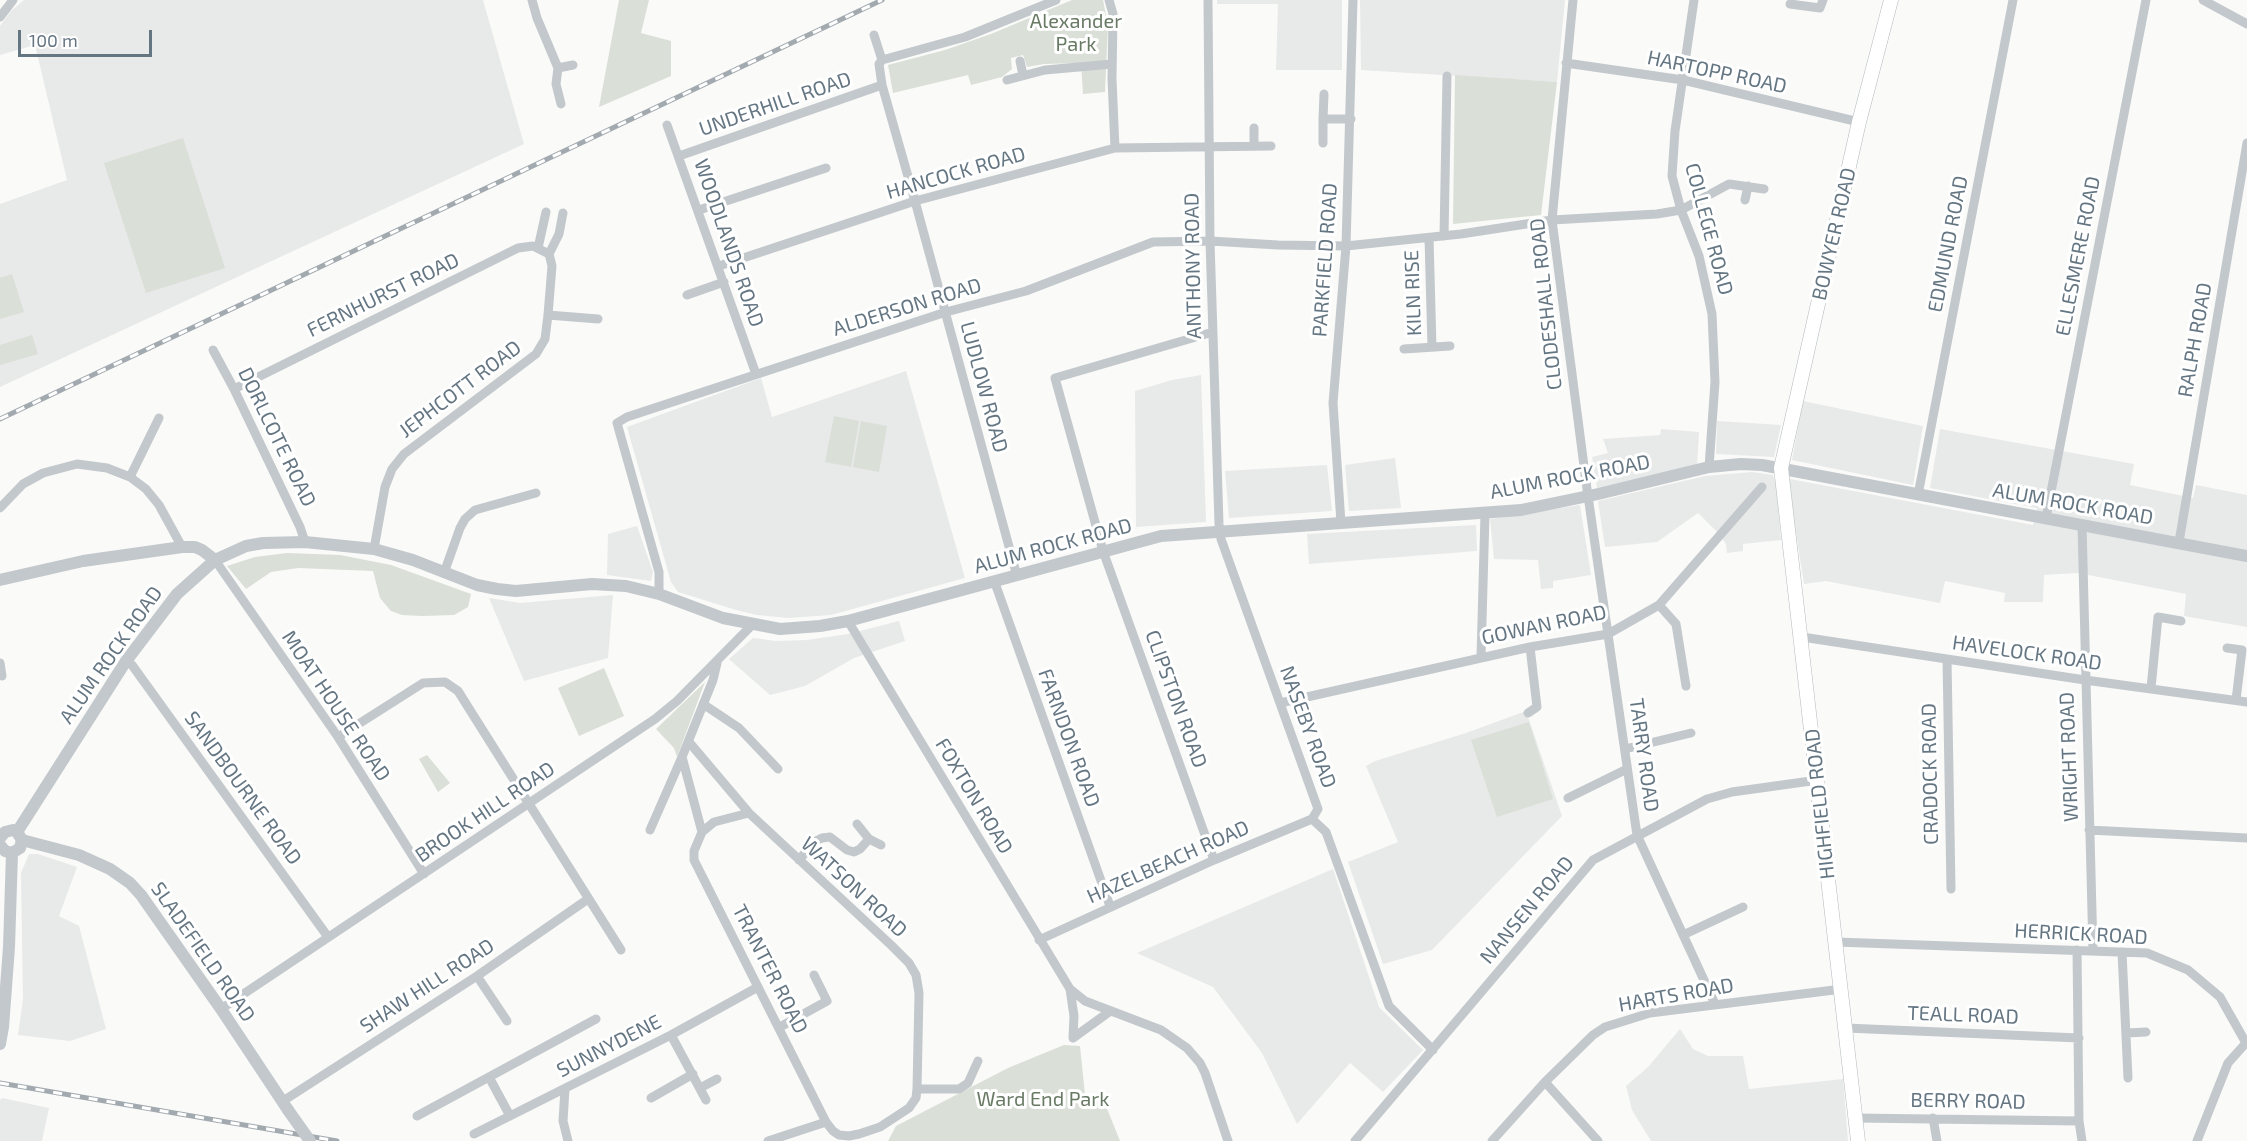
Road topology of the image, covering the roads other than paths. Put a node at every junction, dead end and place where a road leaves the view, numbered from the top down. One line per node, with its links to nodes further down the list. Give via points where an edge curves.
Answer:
1 (13, 0): 15 (street)
2 (532, 0): 23 (street)
3 (1056, 0): 18 (street, via 965,37)
4 (1109, 0): 21 (street, via 1113,14)
5 (1208, 0): 38 (street, ANTHONY ROAD)
6 (1353, 0): 31 (street, PARKFIELD ROAD)
7 (1573, 0): 20 (street, CLODESHALL ROAD)
8 (1694, 0): 27 (street, COLLEGE ROAD)
9 (1823, 0): 14 (street, via 1820,8)
10 (1891, 0): 33 (main road, BOWYER ROAD)
11 (2013, 0): 78 (street, EDMUND ROAD)
12 (2146, 0): 82 (street, ELLESMERE ROAD)
13 (2203, 0): 16 (street)
14 (1790, 4)
15 (0, 17)
16 (2247, 24)
17 (874, 35): 18 (street, LUDLOW ROAD)
18 (882, 60): 28 (street, LUDLOW ROAD)
19 (1020, 61): 24 (street)
20 (1566, 63): 27 (street, HARTOPP ROAD); 52 (street, CLODESHALL ROAD)
21 (1112, 64): 24 (street); 41 (street)
22 (573, 65): 23 (street)
23 (558, 68): 30 (street, via 556,84)
24 (1023, 75): 26 (street)
25 (1448, 76): 53 (street)
26 (1007, 80)
27 (1683, 80): 33 (street, HARTOPP ROAD); 49 (street, COLLEGE ROAD, via 1672,155 1672,176)
28 (882, 85): 42 (street, UNDERHILL ROAD); 47 (street, LUDLOW ROAD)
29 (1324, 94): 32 (street)
30 (561, 104)
31 (1351, 118): 32 (street); 56 (street, PARKFIELD ROAD)
32 (1323, 119): 36 (street)
33 (1859, 122): 74 (main road, BOWYER ROAD)
34 (667, 124): 42 (street, WOODLANDS ROAD)
35 (1254, 128): 39 (street)
36 (1323, 143)
37 (2247, 143): 87 (street, RALPH ROAD)
38 (1209, 146): 39 (street, HANCOCK ROAD); 41 (street, HANCOCK ROAD); 55 (street, ANTHONY ROAD)
39 (1254, 146): 40 (street, HANCOCK ROAD)
40 (1271, 146)
41 (1115, 148): 47 (street, HANCOCK ROAD)
42 (680, 156): 48 (street, WOODLANDS ROAD)
43 (826, 168): 48 (street)
44 (1748, 186): 45 (street); 46 (street); 49 (street, via 1729,184)
45 (1764, 189)
46 (1745, 200)
47 (915, 201): 59 (street, HANCOCK ROAD); 62 (street, LUDLOW ROAD)
48 (699, 210): 59 (street, WOODLANDS ROAD)
49 (1681, 210): 52 (street, ALDERSON ROAD); 73 (street, COLLEGE ROAD, via 1699,256 1712,314 1715,382)
50 (546, 212): 57 (street)
51 (563, 213): 58 (street, via 559,234)
52 (1552, 220): 53 (street, ALDERSON ROAD); 79 (street, CLODESHALL ROAD)
53 (1444, 236): 54 (street, ALDERSON ROAD)
54 (1430, 238): 56 (street, ALDERSON ROAD); 67 (street, KILN RISE)
55 (1210, 241): 56 (street, ALDERSON ROAD); 62 (street, ALDERSON ROAD, via 1153,242 1026,291); 65 (street, ANTHONY ROAD)
56 (1346, 246): 83 (street, PARKFIELD ROAD, via 1333,403)
57 (538, 248): 58 (street); 71 (street, FERNHURST ROAD, via 518,248)
58 (549, 254): 63 (street, JEPHCOTT ROAD, via 552,266)
59 (718, 266): 60 (street, WOODLANDS ROAD)
60 (723, 282): 61 (street); 70 (street, WOODLANDS ROAD)
61 (687, 295)
62 (946, 312): 70 (street, ALDERSON ROAD); 94 (street, LUDLOW ROAD)
63 (548, 315): 64 (street); 89 (street, JEPHCOTT ROAD, via 544,339 536,354 404,453 392,469)
64 (598, 319)
65 (1213, 332): 85 (street, ANTHONY ROAD); 90 (street, CLIPSTON ROAD, via 1055,378)
66 (1450, 346): 67 (street, KILN RISE)
67 (1432, 347): 68 (street, KILN RISE)
68 (1404, 349)
69 (213, 350): 71 (street, DORLCOTE ROAD)
70 (756, 374): 97 (street, ALDERSON ROAD, via 617,423 659,572)
71 (234, 389): 86 (street, DORLCOTE ROAD)
72 (159, 418): 75 (street)
73 (1709, 467): 74 (street, ALUM ROCK ROAD, via 1741,464); 79 (street, ALUM ROCK ROAD)
74 (1781, 468): 78 (street, ALUM ROCK ROAD); 103 (main road, HIGHFIELD ROAD)
75 (130, 477): 80 (street, via 91,465 65,466 23,484); 88 (street, via 159,505)
76 (1762, 488): 98 (street, GOWAN ROAD)
77 (536, 493): 93 (street, via 475,510 460,528)
78 (1918, 495): 82 (street, ALUM ROCK ROAD)
79 (1589, 496): 81 (street, ALUM ROCK ROAD); 102 (street, TARRY ROAD)
80 (0, 508)
81 (1485, 514): 83 (street, ALUM ROCK ROAD); 107 (street)
82 (2046, 518): 84 (street, ALUM ROCK ROAD)
83 (1341, 523): 85 (street, ALUM ROCK ROAD)
84 (2082, 525): 87 (street, ALUM ROCK ROAD); 113 (street, WRIGHT ROAD)
85 (1220, 532): 90 (street, ALUM ROCK ROAD, via 1161,536); 118 (street, NASEBY ROAD)
86 (305, 542): 89 (street, ALUM ROCK ROAD); 92 (street, ALUM ROCK ROAD, via 246,546)
87 (2179, 542): 91 (street, ALUM ROCK ROAD)
88 (182, 547): 92 (street, via 195,547); 95 (street, via 83,561)
89 (374, 549): 93 (street, ALUM ROCK ROAD)
90 (1103, 551): 94 (street, ALUM ROCK ROAD); 144 (street, CLIPSTON ROAD)
91 (2247, 556)
92 (215, 560): 109 (street, ALUM ROCK ROAD, via 177,594); 122 (street, MOAT HOUSE ROAD)
93 (444, 573): 97 (street, ALUM ROCK ROAD, via 497,590 592,584 626,586)
94 (1017, 576): 96 (street, ALUM ROCK ROAD)
95 (0, 580)
96 (995, 583): 99 (street, ALUM ROCK ROAD); 148 (street, FARNDON ROAD)
97 (659, 594): 101 (street, ALUM ROCK ROAD, via 723,618)
98 (1659, 605): 102 (street, GOWAN ROAD); 114 (street, via 1676,624)
99 (848, 621): 101 (street, ALUM ROCK ROAD, via 780,628); 152 (street, FOXTON ROAD)
100 (2181, 621): 115 (street, via 2158,617)
101 (753, 624): 111 (street, BROOK HILL ROAD)
102 (1608, 634): 104 (street, GOWAN ROAD); 124 (street, TARRY ROAD)
103 (1802, 637): 108 (street, HAVELOCK ROAD); 128 (main road, HIGHFIELD ROAD)
104 (1530, 647): 107 (street, GOWAN ROAD); 120 (street, via 1537,707)
105 (2227, 648): 106 (street)
106 (2245, 650): 116 (street)
107 (1481, 657): 118 (street, GOWAN ROAD)
108 (1947, 659): 113 (street, HAVELOCK ROAD); 146 (street, CRADOCK ROAD)
109 (126, 661): 138 (street, ALUM ROCK ROAD); 151 (street, SANDBOURNE ROAD)
110 (0, 663): 112 (street)
111 (717, 663): 119 (street); 130 (street, BROOK HILL ROAD, via 655,719)
112 (2, 676)
113 (2085, 680): 115 (street, HAVELOCK ROAD); 135 (street, WRIGHT ROAD)
114 (1686, 686)
115 (2151, 688): 116 (street, HAVELOCK ROAD)
116 (2236, 700): 117 (street, HAVELOCK ROAD)
117 (2247, 702)
118 (1280, 703): 132 (street, NASEBY ROAD, via 1318,809)
119 (703, 704): 123 (street); 126 (street, via 739,728)
120 (1528, 713)
121 (1691, 733): 124 (street)
122 (338, 737): 130 (street, via 423,683 445,682 458,692); 145 (street, MOAT HOUSE ROAD)
123 (689, 742): 125 (street); 131 (street, WATSON ROAD)
124 (1625, 749): 127 (street, TARRY ROAD)
125 (682, 757): 134 (street); 136 (street)
126 (778, 769)
127 (1627, 769): 129 (street); 137 (street, TARRY ROAD)
128 (1818, 780): 137 (street, NANSEN ROAD, via 1707,799); 153 (main road, HIGHFIELD ROAD)
129 (1568, 798)
130 (528, 805): 145 (street, BROOK HILL ROAD); 147 (street)
131 (749, 813): 136 (street, via 714,822); 143 (street, WATSON ROAD)
132 (1312, 819): 144 (street, HAZELBEACH ROAD); 177 (street, NASEBY ROAD, via 1326,832 1389,1006)
133 (857, 825): 140 (street)
134 (650, 830)
135 (2089, 830): 139 (street); 156 (street, WRIGHT ROAD)
136 (702, 832): 160 (street, TRANTER ROAD, via 694,860)
137 (1637, 835): 150 (street, TARRY ROAD); 177 (street, NANSEN ROAD, via 1593,860)
138 (20, 836): 141 (street, via 9,830); 141 (street, ALUM ROCK ROAD, via 20,848); 165 (street, SLADEFIELD ROAD, via 78,855 130,883)
139 (2247, 838)
140 (869, 839): 142 (street); 143 (street, via 854,852 830,837 822,838)
141 (2, 843): 163 (street, via 9,947)
142 (881, 845)
143 (799, 860): 186 (street, WATSON ROAD, via 891,945 916,975 920,993)
144 (1214, 860): 148 (street, HAZELBEACH ROAD)
145 (424, 874): 151 (street, BROOK HILL ROAD)
146 (1951, 889)
147 (588, 899): 154 (street); 159 (street, SHAW HILL ROAD)
148 (1110, 906): 152 (street, HAZELBEACH ROAD)
149 (1743, 907): 150 (street)
150 (1683, 935): 164 (street, TARRY ROAD)
151 (328, 937): 165 (street, BROOK HILL ROAD)
152 (1039, 940): 161 (street, FOXTON ROAD)
153 (1836, 942): 155 (street, HERRICK ROAD); 162 (main road, HIGHFIELD ROAD)
154 (621, 950)
155 (2077, 950): 156 (street, HERRICK ROAD); 174 (street)
156 (2092, 951): 157 (street, HERRICK ROAD)
157 (2122, 952): 172 (street); 175 (street, HERRICK ROAD, via 2147,953 2188,970 2220,997)
158 (814, 975): 169 (street, via 827,1001)
159 (477, 976): 168 (street); 189 (street, SHAW HILL ROAD)
160 (758, 987): 169 (street, TRANTER ROAD); 173 (street, SUNNYDENE)
161 (1070, 988): 166 (street); 166 (street, via 1072,1038)
162 (1842, 989): 164 (street, HARTS ROAD); 170 (main road, HIGHFIELD ROAD)
163 (2, 995): 176 (street)
164 (1715, 1004): 183 (street, HARTS ROAD, via 1650,1013 1605,1027)
165 (221, 1009): 189 (street, SLADEFIELD ROAD)
166 (1109, 1012): 200 (street, via 1161,1030 1187,1048 1205,1074)
167 (596, 1019): 180 (street)
168 (507, 1021)
169 (780, 1027): 195 (street, TRANTER ROAD)
170 (1846, 1028): 174 (street, TEALL ROAD); 192 (main road, HIGHFIELD ROAD)
171 (2146, 1032): 172 (street)
172 (2127, 1033): 181 (street)
173 (671, 1035): 179 (street); 185 (street, SUNNYDENE)
174 (2079, 1038): 194 (street)
175 (2247, 1042): 207 (street, HERRICK ROAD, via 2228,1064)
176 (0, 1044)
177 (1433, 1050): 201 (street, NANSEN ROAD)
178 (978, 1061): 186 (street, via 968,1083 959,1089)
179 (693, 1074): 184 (street); 187 (street)
180 (489, 1077): 190 (street); 191 (street)
181 (2128, 1078)
182 (717, 1079): 184 (street)
183 (1545, 1082): 202 (street, HARTS ROAD); 203 (street)
184 (700, 1088): 188 (street)
185 (565, 1089): 191 (street, SUNNYDENE); 198 (street, via 563,1121)
186 (917, 1089): 195 (street, via 909,1108 880,1127 849,1136 839,1135)
187 (651, 1098)
188 (706, 1100)
189 (286, 1105): 197 (street, SLADEFIELD ROAD, bridge)
190 (417, 1116)
191 (510, 1116): 196 (street, SUNNYDENE)
192 (1857, 1118): 193 (street, BERRY ROAD); 204 (main road, HIGHFIELD ROAD)
193 (1933, 1118): 194 (street, BERRY ROAD); 205 (street)
194 (2079, 1121): 206 (street)
195 (826, 1122): 199 (street)
196 (474, 1134)
197 (310, 1141)
198 (568, 1141)
199 (768, 1141)
200 (1228, 1141)
201 (1355, 1141)
202 (1492, 1141)
203 (1598, 1141)
204 (1858, 1141)
205 (1937, 1141)
206 (2082, 1141)
207 (2197, 1141)

